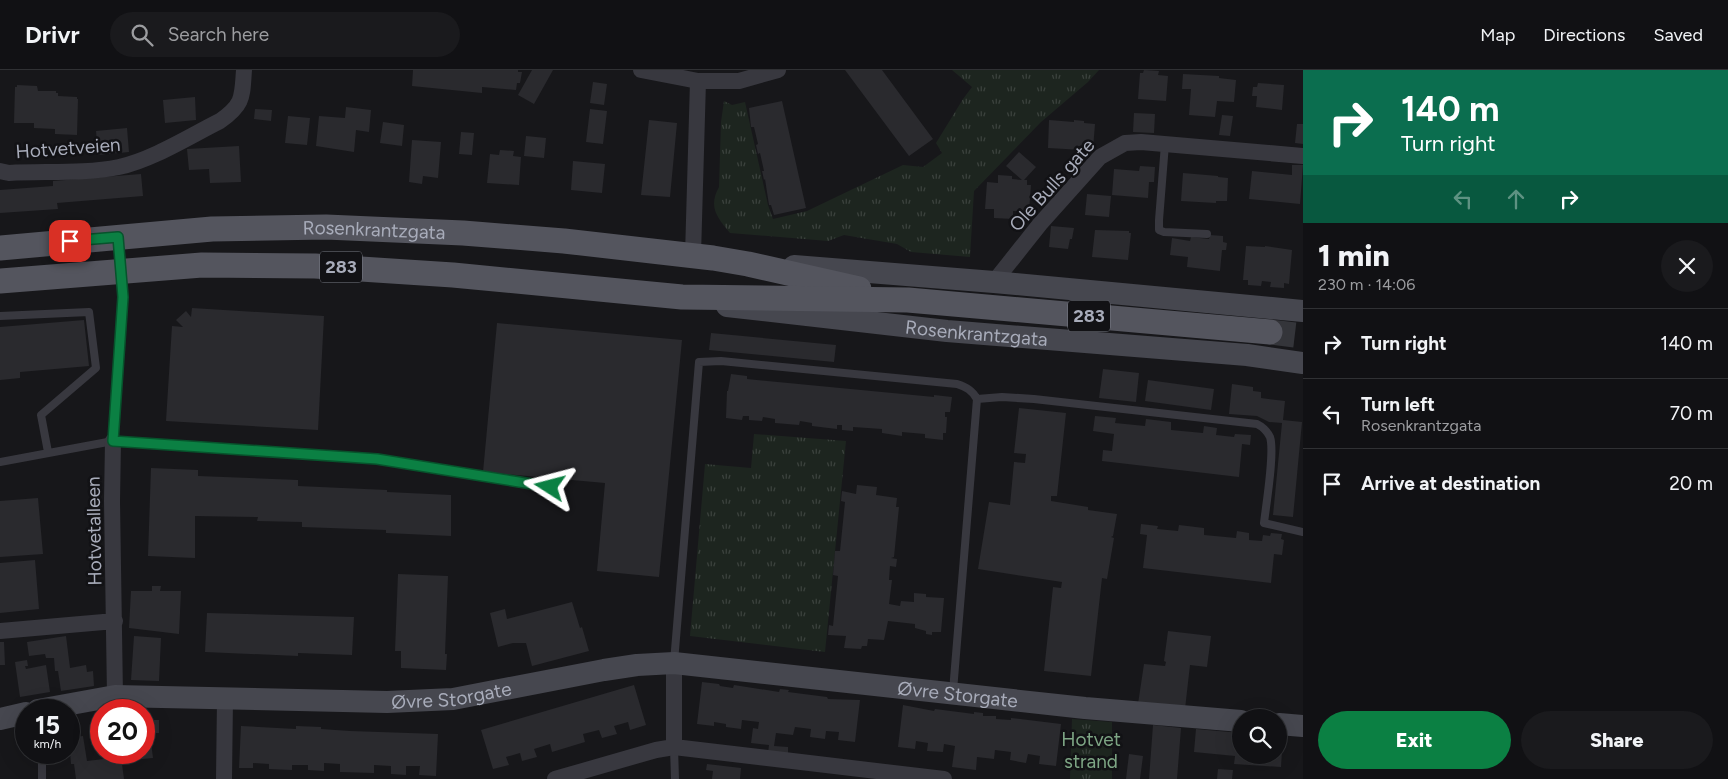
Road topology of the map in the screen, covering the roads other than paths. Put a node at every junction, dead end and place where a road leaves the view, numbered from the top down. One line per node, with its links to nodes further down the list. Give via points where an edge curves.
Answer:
1 (244, 70): 7 (street, Hotvetveien, via 242,96 231,114 144,159 120,167 88,170)
2 (641, 70): 4 (street)
3 (778, 70): 4 (street, via 739,81)
4 (698, 81): 11 (street)
5 (1165, 144): 6 (street, Ole Bulls gate); 8 (lane, via 1160,230); 15 (street, Ole Bulls gate, via 1125,143 1100,157)
6 (1303, 156)
7 (0, 171)
8 (1207, 234)
9 (118, 237): 10 (main road, Rosenkrantzgata / 283); 11 (main road, Rosenkrantzgata / 283, via 212,229 326,227 462,233); 13 (lane)
10 (0, 248)
11 (693, 255): 12 (main road, Rosenkrantzgata / 283)
12 (748, 264): 15 (main road, Rosenkrantzgata); 17 (main road, Rosenkrantzgata / 283)
13 (121, 270): 14 (main road, Rosenkrantzgata / 283); 16 (main road, Rosenkrantzgata / 283, via 202,265 342,267); 23 (lane, via 123,297)
14 (0, 281)
15 (994, 282): 18 (main road, Rosenkrantzgata)
16 (682, 297): 17 (main road, Rosenkrantzgata / 283); 21 (main road, Rosenkrantzgata, via 782,314 1247,356)
17 (908, 300): 20 (main road, Rosenkrantzgata / 283)
18 (1303, 311)
19 (0, 316): 24 (lane, via 89,312 96,368 41,414)
20 (1270, 332)
21 (1303, 364)
22 (977, 399): 27 (lane, via 1034,399 1257,424 1268,433 1272,447 1264,523); 30 (lane, via 974,393 956,384 720,361 699,362); 31 (lane)
23 (113, 441): 24 (lane); 26 (lane, via 377,459); 28 (street, Hotvetalleen)
24 (48, 452): 25 (lane)
25 (0, 462)
26 (550, 487)
27 (1303, 532)
28 (115, 621): 29 (street); 32 (street, Hotvetalleen)
29 (0, 631)
30 (674, 663): 31 (main road, Øvre Storgate); 33 (main road, Øvre Storgate, via 604,670 453,698 387,702); 40 (street)
31 (953, 693): 37 (main road, Øvre Storgate)
32 (115, 696): 33 (main road, Øvre Storgate); 34 (main road, Øvre Storgate)
33 (225, 699): 43 (street)
34 (80, 702)
35 (15, 715): 36 (main road, Øvre Storgate)
36 (0, 719)
37 (1232, 721)
38 (1303, 722): 39 (main road)
39 (1287, 723)
40 (674, 747): 44 (street); 45 (lane); 46 (street)
41 (42, 764): 42 (lane)
42 (42, 779)
43 (224, 779)
44 (555, 779)
45 (675, 779)
46 (944, 779)

